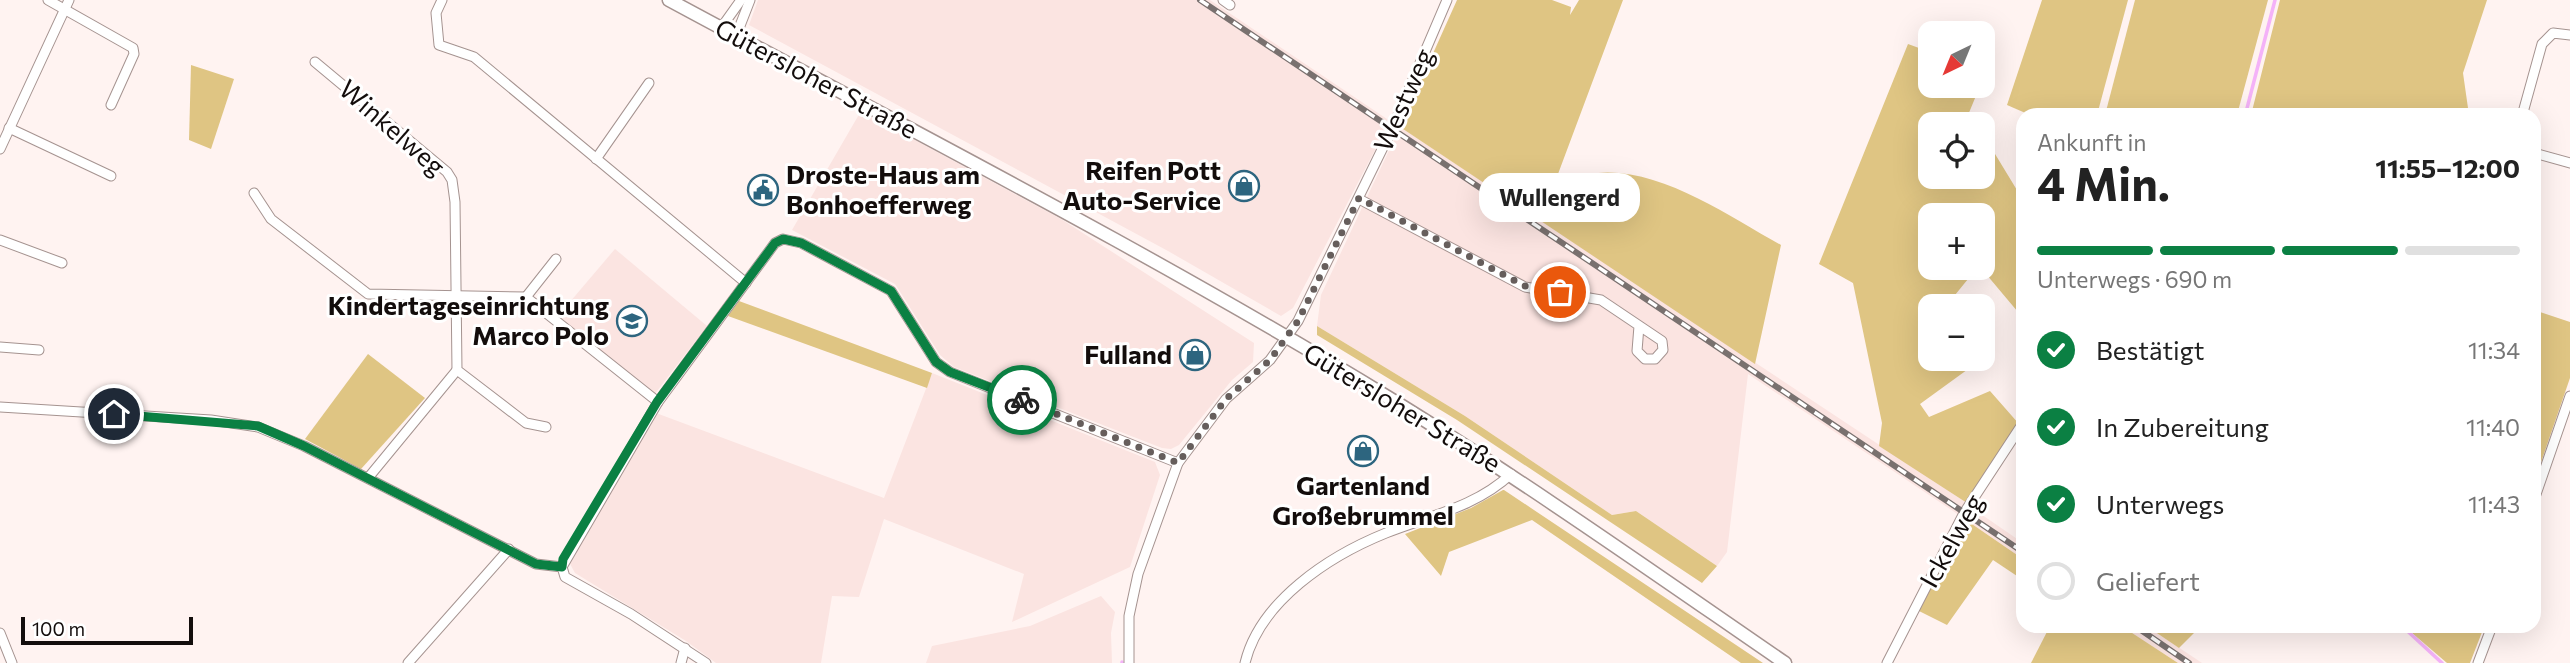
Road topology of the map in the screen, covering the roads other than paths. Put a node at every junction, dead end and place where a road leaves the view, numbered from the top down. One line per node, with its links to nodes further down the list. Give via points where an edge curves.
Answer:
1 (48, 0): 7 (street)
2 (442, 0): 18 (street, via 436,13 439,46 474,57)
3 (669, 0): 8 (main road, Gütersloher Straße)
4 (741, 0): 8 (street)
5 (750, 0): 10 (street)
6 (1447, 0): 22 (street, Westweg)
7 (67, 4): 13 (street, via 132,48 134,54); 15 (street)
8 (721, 28): 10 (main road, Gütersloher Straße)
9 (2570, 35): 14 (street, via 2553,33 2542,44)
10 (736, 36): 30 (main road, Gütersloher Straße)
11 (315, 62): 27 (street, Winkelweg, via 447,172 455,202)
12 (649, 83): 18 (street)
13 (111, 105)
14 (2524, 108)
15 (9, 128): 16 (street); 20 (street)
16 (0, 149)
17 (2541, 155): 19 (street)
18 (596, 159): 26 (street)
19 (2570, 163)
20 (111, 176)
21 (254, 193): 27 (street, via 271,219 368,295)
22 (1359, 198): 29 (street, via 1525,286 1601,300); 30 (street, Westweg)
23 (0, 240): 25 (street)
24 (556, 259): 28 (street)
25 (62, 263)
26 (746, 284): 35 (street); 41 (street, via 775,243 783,239 801,243 891,291 936,362 950,372)
27 (455, 296): 28 (street); 33 (street, Winkelweg)
28 (526, 297): 35 (street)
29 (1639, 326)
30 (1286, 338): 41 (street, Westweg, via 1270,360 1226,399); 42 (main road, Gütersloher Straße)
31 (0, 347): 32 (street)
32 (39, 350)
33 (457, 370): 37 (street, via 526,423); 43 (street)
34 (2570, 396): 38 (street)
35 (657, 402): 46 (street)
36 (0, 407): 43 (street, via 258,426)
37 (547, 427)
38 (2559, 428): 40 (street); 44 (street)
39 (2016, 434): 57 (street, Ickelweg, via 1964,513)
40 (2570, 434)
41 (1178, 463): 54 (street, Westweg, via 1138,573 1129,616)
42 (1511, 474): 55 (street, via 1492,492 1384,534 1317,570 1264,618); 56 (main road, Gütersloher Straße)
43 (368, 478): 45 (street)
44 (2541, 480)
45 (509, 549): 46 (street, via 536,564); 51 (street)
46 (562, 567): 49 (street, via 565,577)
47 (0, 633): 50 (street)
48 (2489, 633): 58 (street)
49 (685, 648): 52 (street); 53 (street)
50 (12, 663)
51 (408, 663)
52 (681, 663)
53 (706, 663)
54 (1129, 663)
55 (1245, 663)
56 (1785, 663)
57 (1888, 663)
58 (2478, 663)

